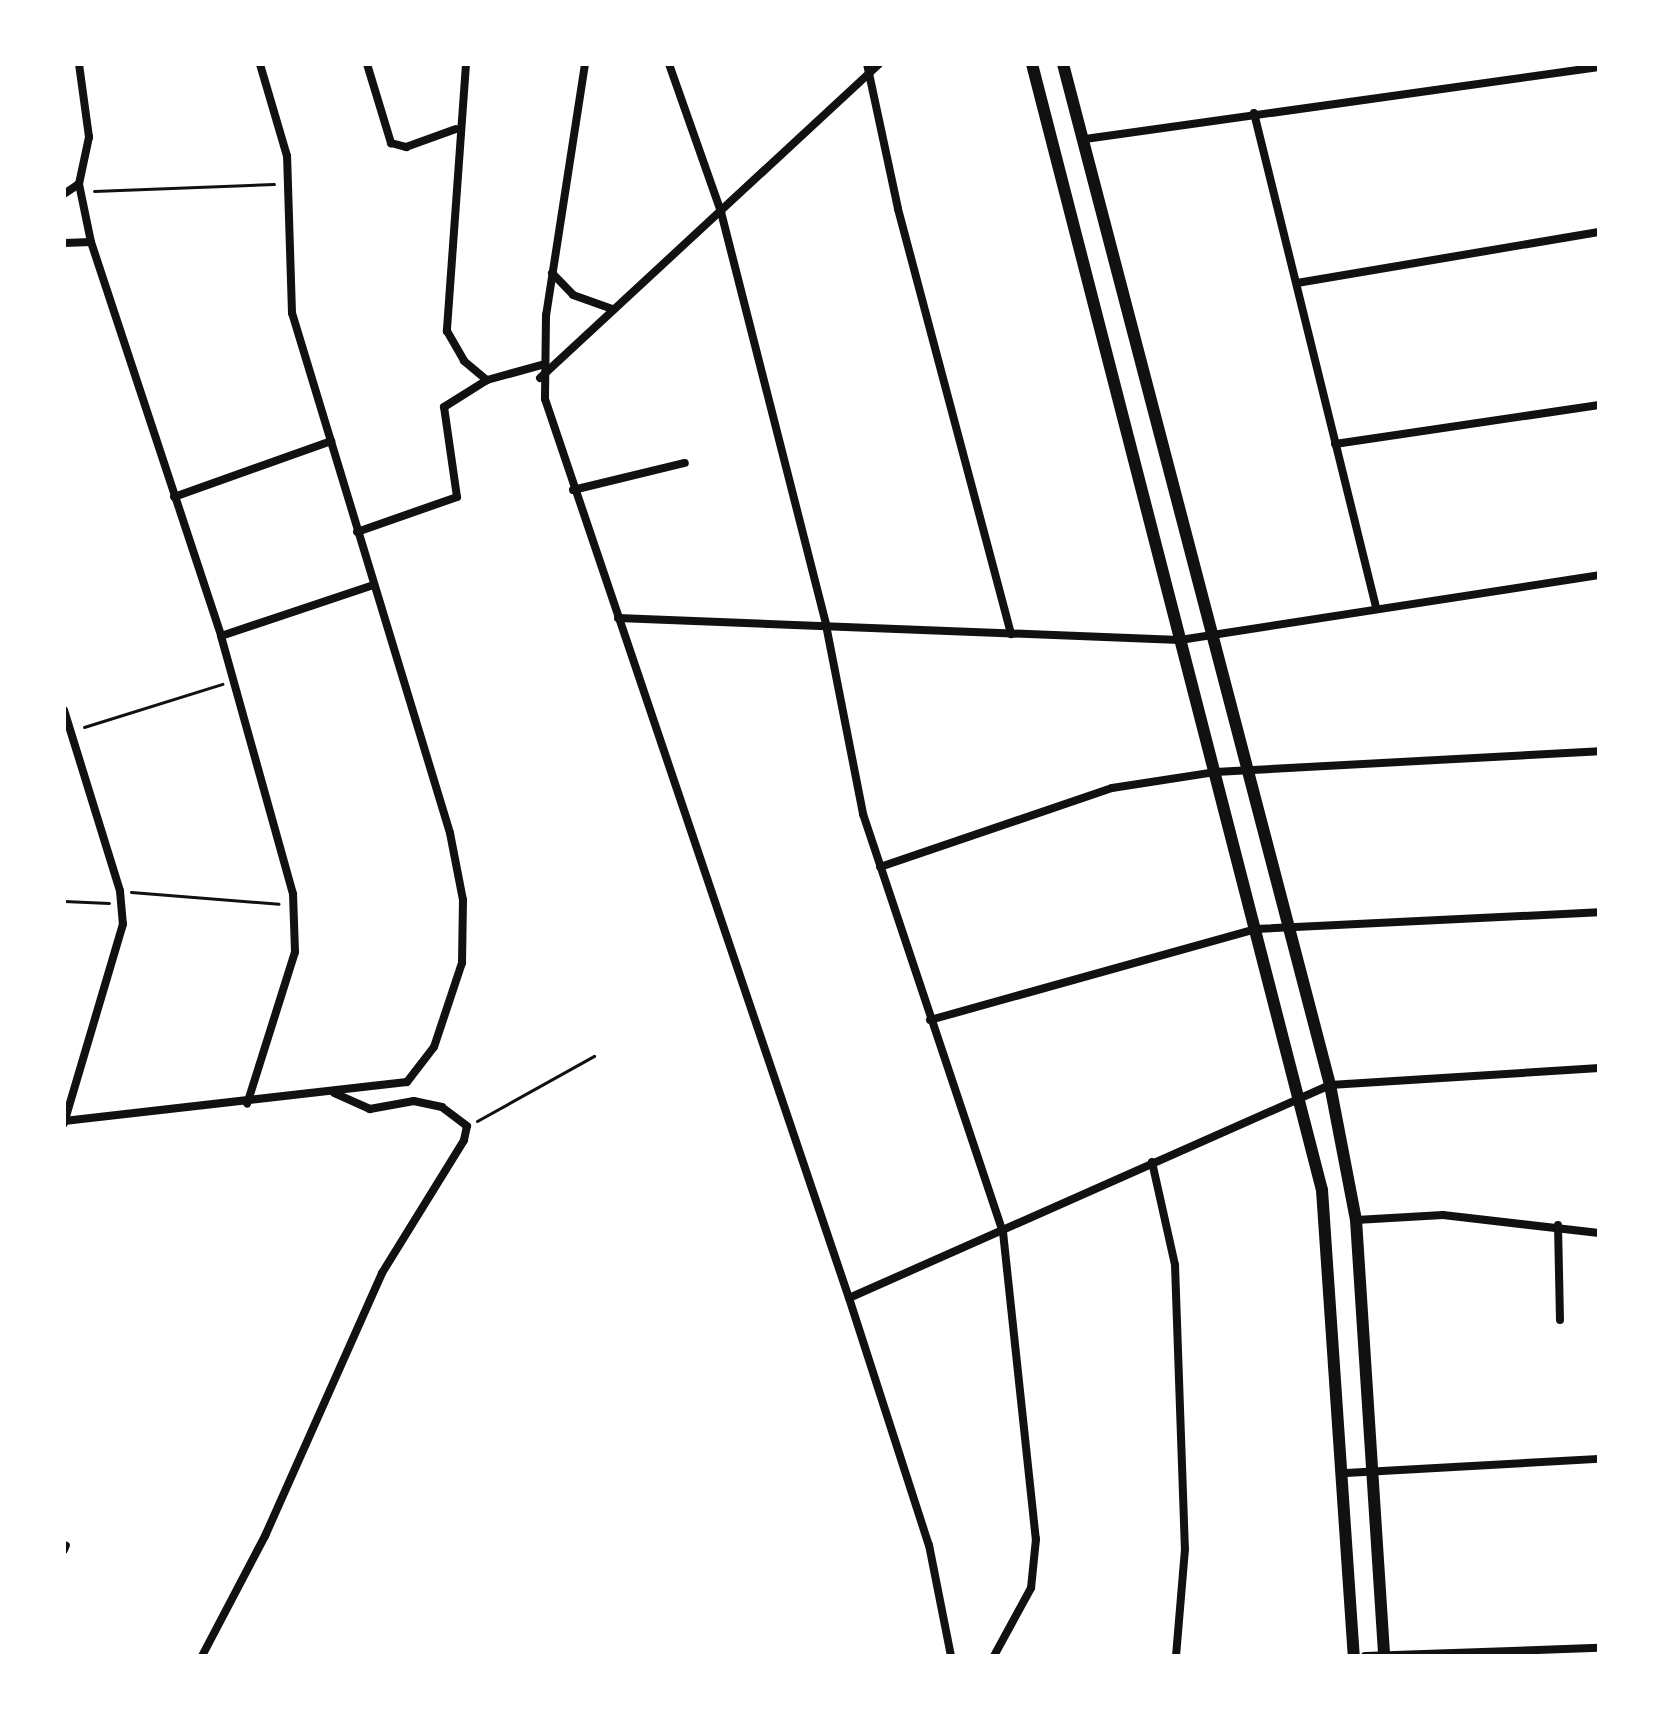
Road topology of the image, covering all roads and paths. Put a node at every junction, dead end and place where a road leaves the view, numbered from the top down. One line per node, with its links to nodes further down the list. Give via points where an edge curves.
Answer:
1 (79, 64): 16 (street, via 89,137)
2 (260, 64): 15 (street)
3 (367, 64): 13 (street, via 391,143 406,147)
4 (466, 64): 13 (street)
5 (585, 64): 22 (street)
6 (669, 64): 18 (street)
7 (879, 64): 11 (street)
8 (1032, 64): 43 (street)
9 (1063, 64): 14 (street)
10 (1599, 67): 12 (street)
11 (869, 68): 18 (street); 41 (street, via 898,209)
12 (1254, 113): 14 (street); 23 (street)
13 (456, 129): 27 (street, via 447,331 464,361)
14 (1085, 139): 40 (street)
15 (290, 184): 16 (path); 29 (street, via 292,313)
16 (79, 188): 17 (street); 20 (street)
17 (64, 194)
18 (721, 212): 24 (street); 39 (street)
19 (1599, 232): 23 (street)
20 (91, 242): 21 (street); 33 (street)
21 (64, 243)
22 (552, 273): 24 (street, via 573,295); 25 (street)
23 (1297, 283): 30 (street)
24 (612, 309): 26 (street)
25 (542, 365): 26 (street); 27 (street)
26 (540, 378): 32 (street)
27 (487, 380): 34 (street, via 444,407 457,497)
28 (1599, 405): 30 (street)
29 (331, 441): 33 (street); 34 (street)
30 (1335, 444): 37 (street)
31 (685, 463): 32 (street)
32 (573, 490): 38 (street)
33 (174, 497): 42 (street)
34 (357, 532): 36 (street)
35 (1599, 575): 37 (street)
36 (373, 585): 42 (street); 62 (street, via 450,833 464,940 424,1066 407,1082)
37 (1376, 607): 40 (street)
38 (618, 618): 39 (street); 72 (street)
39 (826, 625): 41 (street); 50 (street, via 848,758)
40 (1213, 632): 43 (street); 49 (street)
41 (1011, 634): 43 (street)
42 (221, 636): 44 (street)
43 (1180, 640): 48 (street)
44 (233, 680): 46 (path); 54 (street)
45 (64, 710): 46 (street)
46 (71, 731): 51 (street)
47 (1599, 751): 49 (street)
48 (1215, 772): 49 (street); 50 (street, via 1071,800); 57 (street)
49 (1249, 773): 56 (street)
50 (880, 867): 58 (street)
51 (120, 891): 53 (street); 54 (path)
52 (64, 901): 53 (path)
53 (121, 904): 65 (street, via 122,939)
54 (295, 905): 64 (street, via 295,952)
55 (1599, 912): 56 (street)
56 (1289, 925): 57 (street); 61 (street)
57 (1256, 929): 58 (street); 63 (street)
58 (930, 1020): 70 (street)
59 (594, 1056): 66 (path)
60 (1599, 1068): 61 (street)
61 (1330, 1085): 63 (street); 68 (street)
62 (333, 1092): 64 (street); 66 (street, via 370,1109 414,1101 442,1107)
63 (1300, 1095): 67 (street); 76 (street, via 1330,1251)
64 (247, 1104): 65 (street)
65 (64, 1122)
66 (467, 1126): 79 (street, via 382,1273 265,1536)
67 (1152, 1162): 70 (street); 82 (street, via 1175,1265 1185,1549)
68 (1356, 1220): 69 (street, via 1443,1215); 75 (street)
69 (1558, 1225): 71 (street); 73 (street)
70 (1003, 1232): 72 (street); 81 (street, via 1017,1312 1036,1539 1031,1588)
71 (1599, 1233)
72 (849, 1298): 80 (street, via 929,1545)
73 (1560, 1320)
74 (1599, 1459): 75 (street)
75 (1378, 1471): 76 (street); 85 (street)
76 (1346, 1473): 83 (street)
77 (1599, 1648): 78 (street)
78 (1551, 1654): 85 (street)
79 (202, 1656)
80 (951, 1656)
81 (994, 1656)
82 (1176, 1656)
83 (1354, 1656)
84 (1365, 1656): 85 (street)
85 (1384, 1656)

